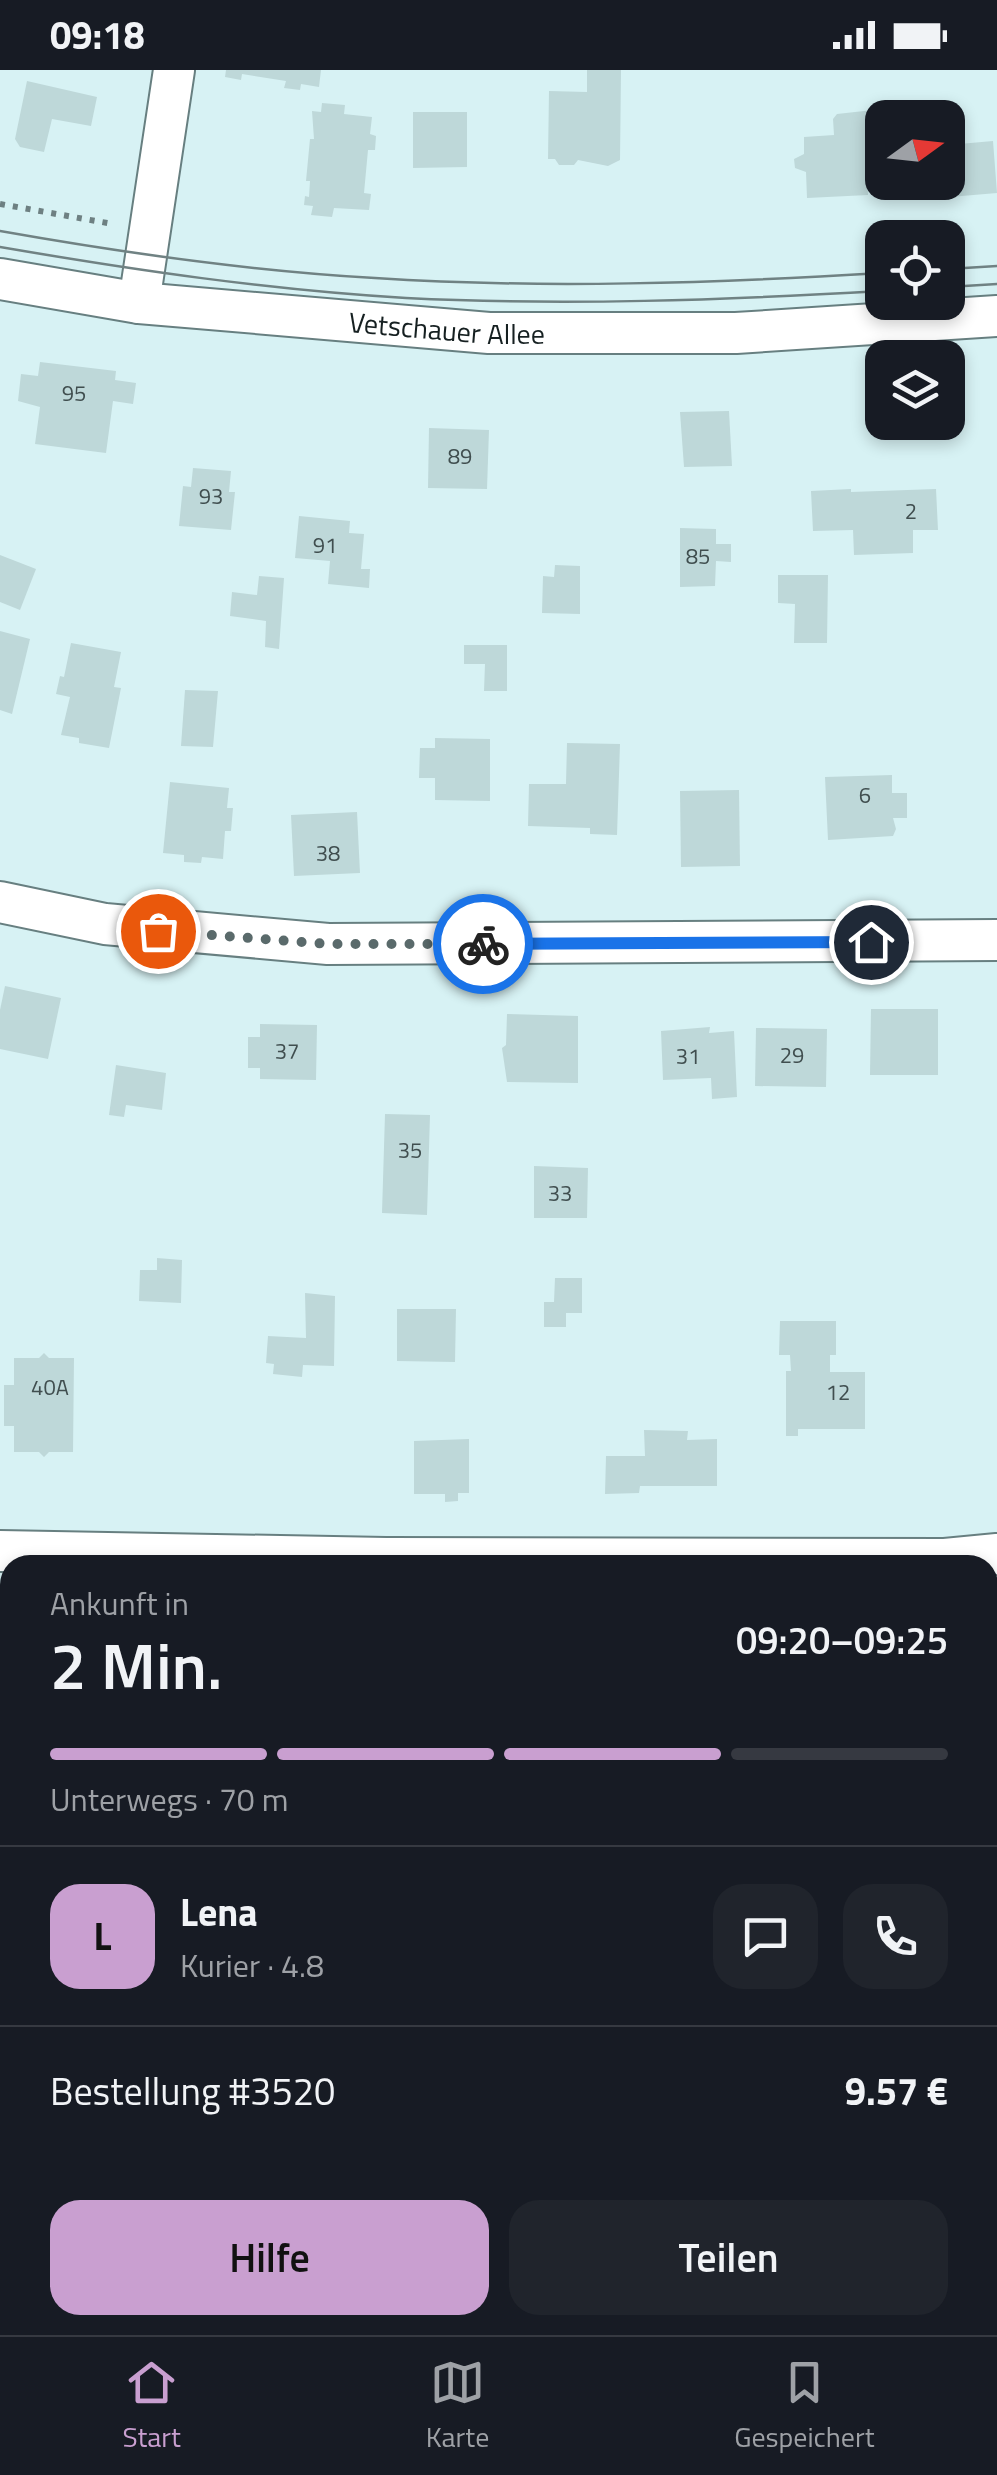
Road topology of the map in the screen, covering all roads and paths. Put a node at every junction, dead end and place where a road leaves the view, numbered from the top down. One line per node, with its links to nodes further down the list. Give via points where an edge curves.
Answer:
1 (174, 70): 3 (street)
2 (0, 204): 3 (path)
3 (148, 231): 5 (street)
4 (0, 279): 5 (street, Vetschauer Allee)
5 (139, 303): 8 (street, Vetschauer Allee, via 489,332 736,333)
6 (965, 315): 7 (street, Vetschauer Allee)
7 (997, 316)
8 (865, 317)
9 (0, 902): 10 (street, via 105,924 328,944)
10 (997, 940)
11 (0, 1551): 12 (street)
12 (231, 1555)

